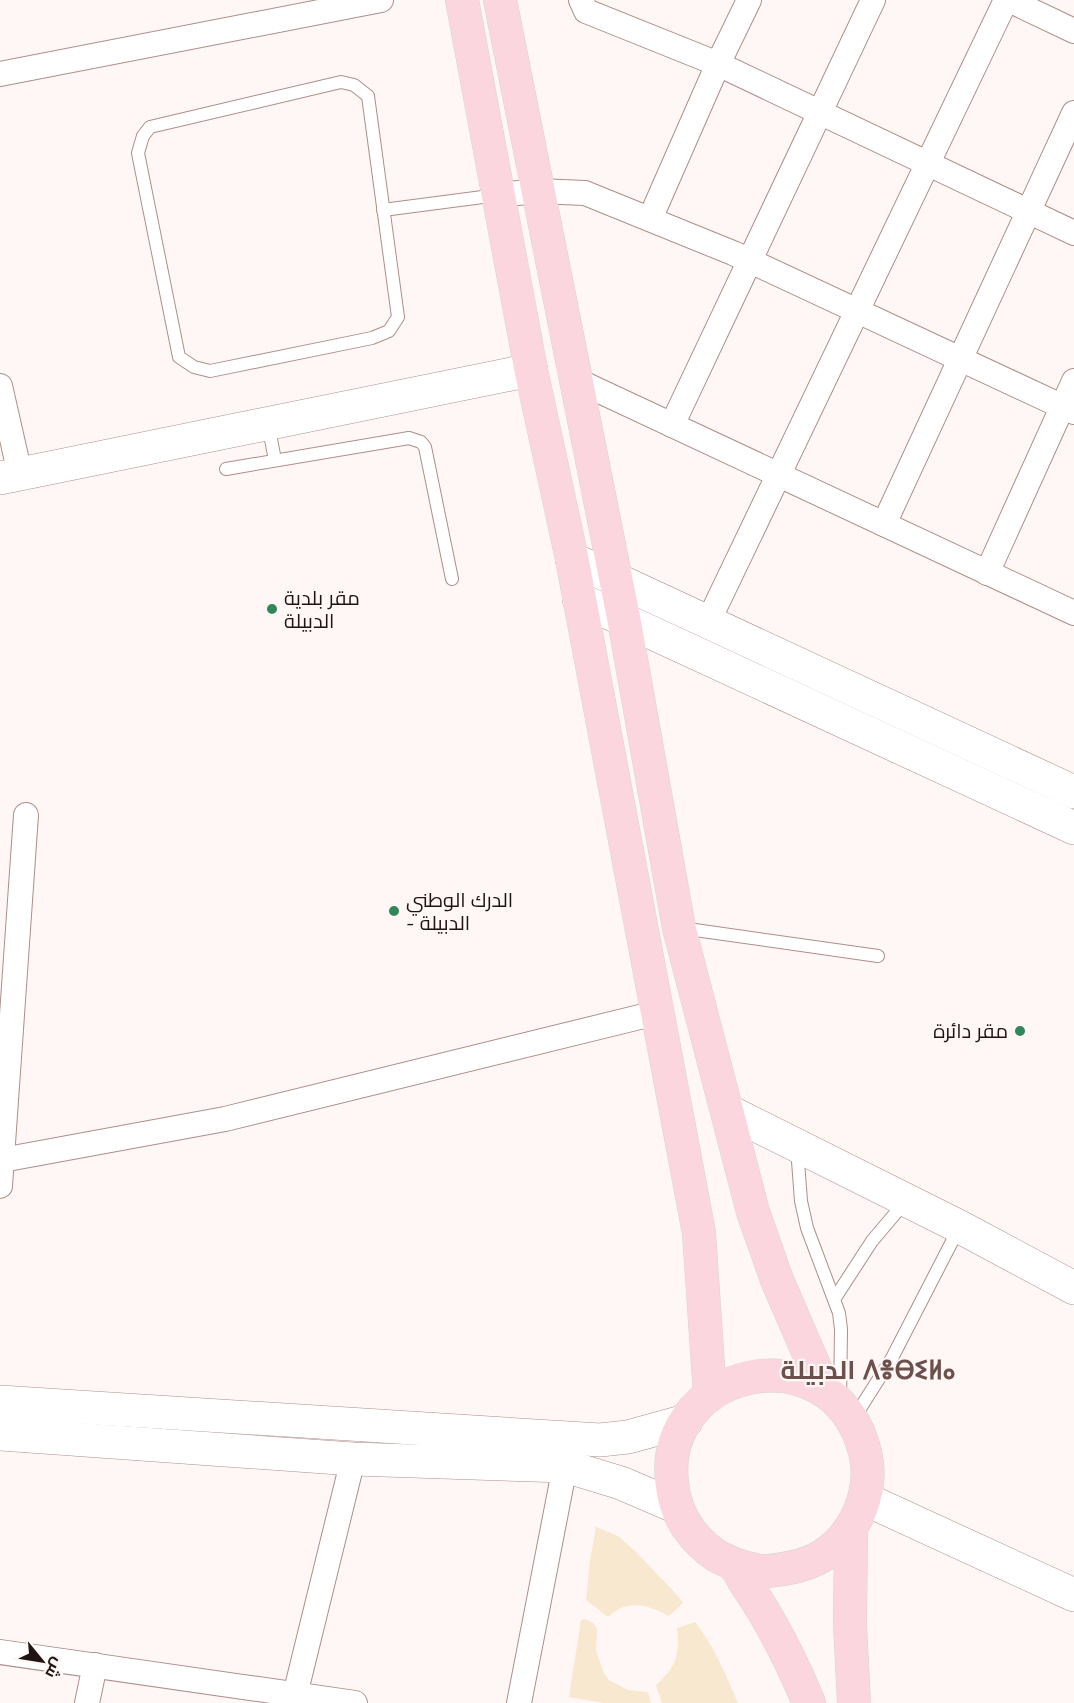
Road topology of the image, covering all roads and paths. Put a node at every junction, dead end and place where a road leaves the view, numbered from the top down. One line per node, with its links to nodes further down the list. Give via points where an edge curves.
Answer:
1 (381, 0): 11 (street)
2 (462, 0): 16 (main road)
3 (500, 0): 15 (main road)
4 (581, 0): 10 (street, via 585,11)
5 (749, 0): 10 (street)
6 (873, 0): 12 (street)
7 (1008, 0): 8 (street); 14 (street)
8 (1035, 5): 9 (street)
9 (1074, 31)
10 (718, 64): 12 (street); 19 (street)
11 (0, 74)
12 (819, 113): 14 (street); 21 (street)
13 (1074, 113): 18 (street)
14 (927, 164): 18 (street); 22 (street)
15 (538, 191): 16 (street); 19 (street, via 585,193); 25 (main road)
16 (498, 195): 17 (lane); 24 (main road)
17 (383, 210): 17 (lane, via 398,317 389,331 372,338 210,371 179,357 138,153 150,127 341,82 354,85 368,96)
18 (1028, 212): 20 (street); 23 (street)
19 (650, 219): 21 (street)
20 (1074, 233)
21 (750, 260): 22 (street); 30 (street)
22 (857, 311): 23 (street); 33 (street)
23 (960, 359): 28 (street); 35 (street)
24 (531, 370): 29 (street); 36 (main road)
25 (576, 380): 30 (street); 39 (main road)
26 (1074, 381): 28 (street)
27 (0, 387): 34 (street)
28 (1068, 409): 37 (street)
29 (268, 423): 31 (lane); 34 (street)
30 (672, 425): 33 (street)
31 (274, 460): 32 (lane); 38 (lane, via 409,438 421,442)
32 (226, 469)
33 (778, 475): 35 (street); 43 (street)
34 (10, 476)
35 (884, 524): 37 (street)
36 (572, 559): 39 (street); 40 (main road)
37 (987, 573): 41 (street)
38 (452, 579)
39 (615, 579): 42 (main road); 43 (street)
40 (579, 599): 42 (street); 50 (main road)
41 (1074, 613)
42 (624, 620): 45 (street); 49 (main road)
43 (708, 622): 44 (street)
44 (948, 733): 45 (street); 46 (street)
45 (934, 764): 48 (street)
46 (1074, 792)
47 (26, 815): 55 (street)
48 (1074, 828)
49 (679, 928): 50 (main road); 51 (lane); 53 (main road)
50 (642, 931): 52 (main road)
51 (878, 956)
52 (656, 1013): 55 (street, via 225,1119); 61 (main road, via 699,1233)
53 (728, 1111): 54 (street); 63 (main road, via 764,1246)
54 (797, 1146): 57 (street); 60 (lane, via 807,1228)
55 (2, 1160): 56 (street)
56 (0, 1185)
57 (906, 1200): 58 (street); 60 (lane, via 872,1241)
58 (960, 1227): 59 (street); 63 (lane, via 892,1358)
59 (1074, 1288)
60 (835, 1298): 63 (lane, via 841,1329)
61 (710, 1395): 63 (main road, via 737,1381 767,1375 797,1379); 64 (main road)
62 (0, 1402): 64 (street, via 600,1440 628,1437)
63 (839, 1405): 68 (main road, via 862,1438 868,1478)
64 (686, 1421): 69 (main road, via 673,1454)
65 (0, 1434): 66 (street)
66 (353, 1459): 67 (street); 75 (street)
67 (565, 1466): 69 (street); 78 (street)
68 (865, 1498): 70 (main road); 72 (street)
69 (677, 1506): 71 (main road, via 693,1535)
70 (851, 1528): 71 (main road, via 828,1552 798,1567 765,1571); 80 (main road)
71 (733, 1564): 79 (main road, via 765,1612)
72 (1074, 1595)
73 (0, 1652): 74 (street)
74 (95, 1665): 75 (street); 76 (street)
75 (294, 1699): 77 (street)
76 (87, 1703)
77 (355, 1703)
78 (519, 1703)
79 (809, 1703)
80 (854, 1703)

